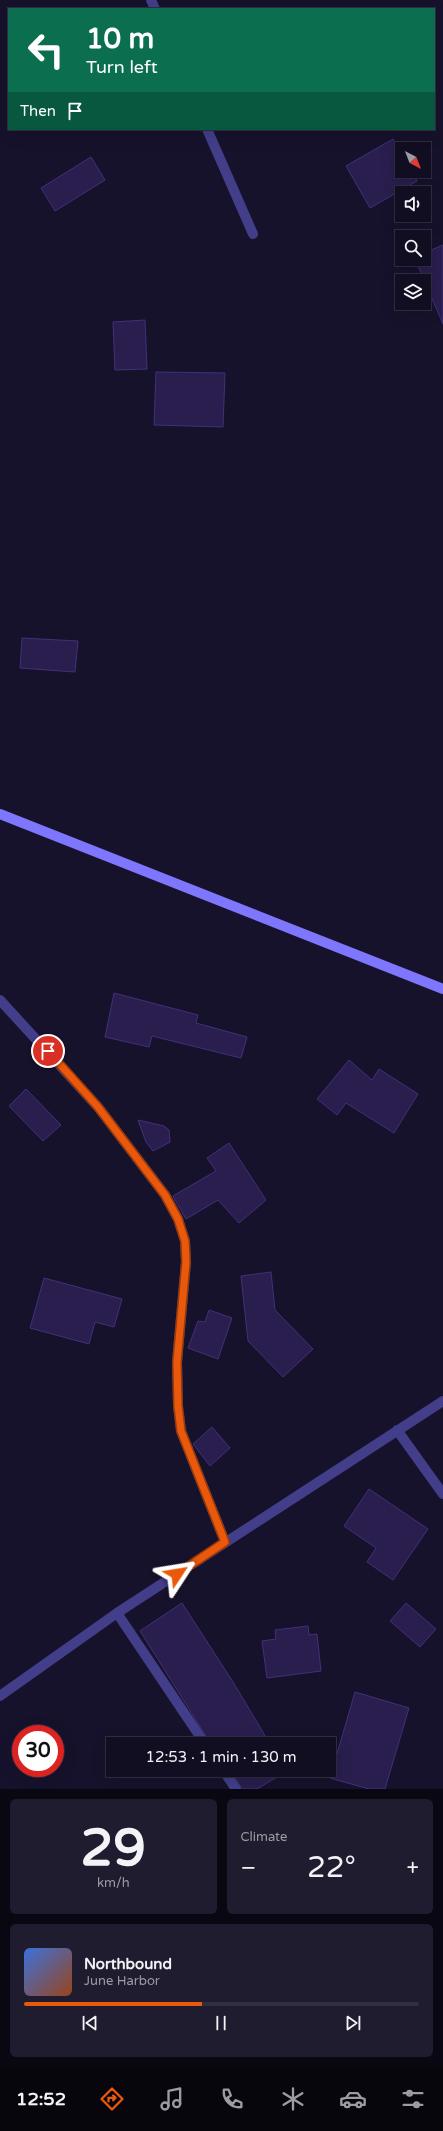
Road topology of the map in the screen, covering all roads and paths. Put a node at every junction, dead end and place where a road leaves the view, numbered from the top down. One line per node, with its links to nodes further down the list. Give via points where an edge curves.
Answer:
1 (207, 130): 2 (street)
2 (253, 234)
3 (0, 814): 4 (street)
4 (443, 989)
5 (0, 1000): 9 (street, via 98,1107 165,1195 178,1219 185,1241 186,1262 177,1362 181,1431)
6 (443, 1402): 7 (street)
7 (397, 1430): 8 (street); 9 (street)
8 (443, 1494)
9 (225, 1542): 10 (street)
10 (117, 1613): 11 (street); 12 (street)
11 (0, 1696)
12 (200, 1737)
13 (228, 1777): 14 (street)
14 (236, 1789)

